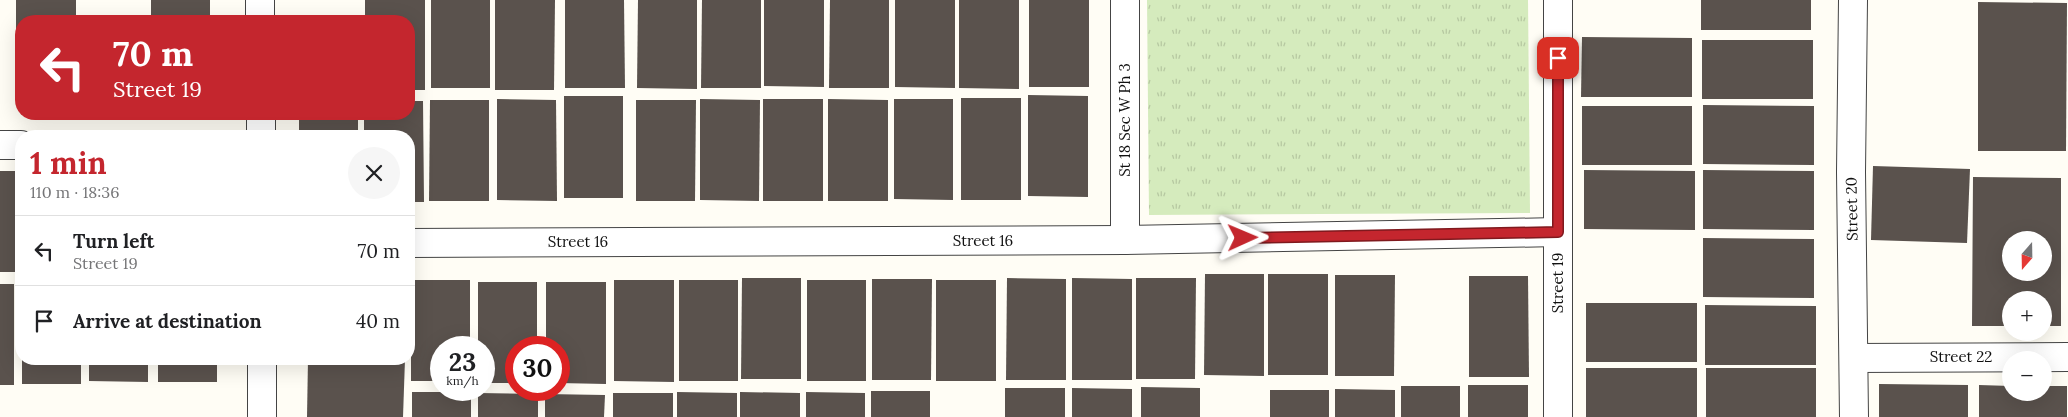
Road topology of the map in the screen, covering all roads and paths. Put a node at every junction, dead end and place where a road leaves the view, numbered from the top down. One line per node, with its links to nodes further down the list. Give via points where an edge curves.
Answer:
1 (260, 0): 5 (street)
2 (1125, 0): 9 (street, St 18 Sec W Ph 3)
3 (1558, 0): 8 (street, Street 19)
4 (1852, 0): 12 (street, Street 20)
5 (260, 15)
6 (0, 145): 7 (street)
7 (15, 145)
8 (1558, 232): 9 (street, Street 16); 15 (street, Street 19)
9 (1125, 240): 10 (street, Street 16)
10 (415, 243)
11 (2068, 357): 12 (street, Street 22)
12 (1854, 358): 16 (street, Street 20)
13 (262, 365): 14 (street)
14 (262, 417)
15 (1558, 417)
16 (1854, 417)

